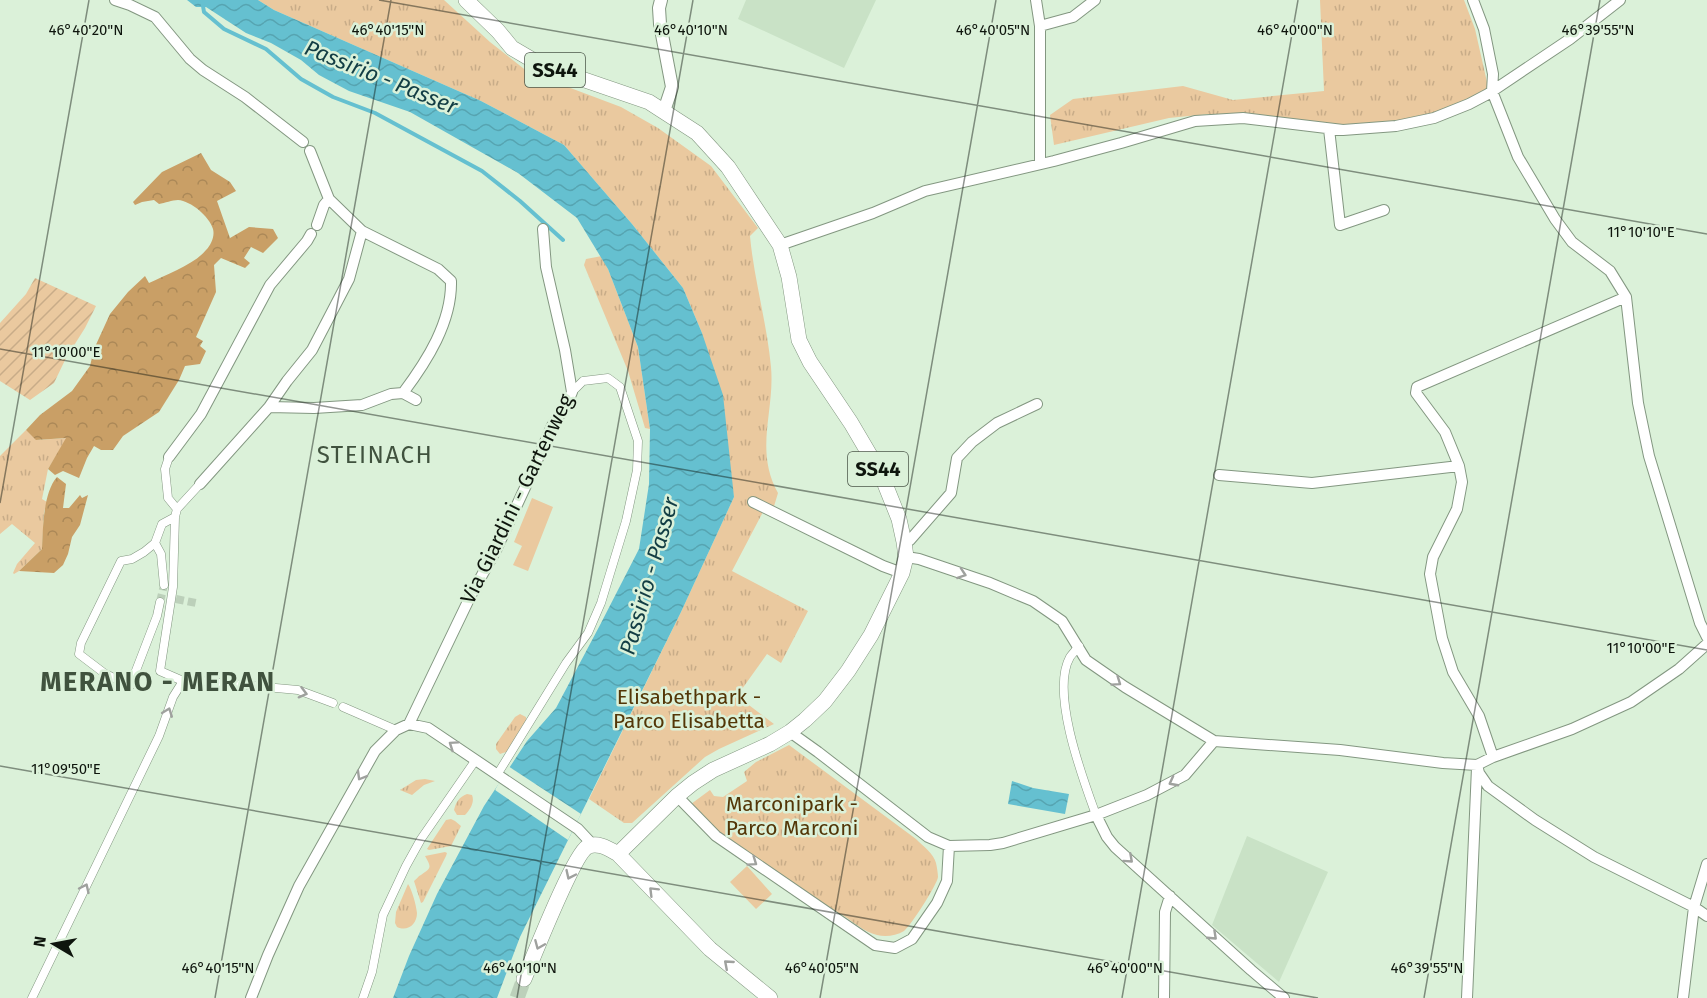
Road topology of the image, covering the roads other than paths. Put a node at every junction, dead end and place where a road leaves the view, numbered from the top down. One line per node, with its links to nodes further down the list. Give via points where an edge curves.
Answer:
1 (115, 0): 13 (street, via 154,17 203,70 246,97 307,146)
2 (466, 0): 10 (main road, SS44, via 512,48 541,65 649,102)
3 (661, 0): 10 (street, via 660,24 672,87)
4 (1036, 0): 8 (street)
5 (1095, 0): 8 (street, via 1073,17)
6 (1473, 0): 9 (street, via 1484,29 1493,74)
7 (1620, 0): 9 (street)
8 (1040, 26): 12 (street)
9 (1492, 91): 11 (street, via 1434,118 1396,126); 18 (street, via 1518,158 1555,219 1572,242 1610,272)
10 (664, 111): 17 (main road, SS44, via 697,133 728,167)
11 (1329, 129): 12 (street, via 1243,118 1195,121); 14 (street, via 1340,225)
12 (1040, 164): 17 (street, via 925,191)
13 (329, 200): 16 (street); 24 (street, via 307,241 270,285 201,414)
14 (1384, 210)
15 (543, 229): 19 (street, Via Giardini - Gartenweg, via 546,267)
16 (362, 231): 20 (street, via 438,268 451,281 448,314 422,369); 23 (street, via 349,279 312,351)
17 (780, 245): 31 (main road, SS44, via 799,340 881,474 899,519)
18 (1626, 297): 25 (street, via 1417,387 1416,393 1445,432); 35 (street, via 1638,403 1649,456)
19 (572, 392): 41 (street, Via Giardini - Gartenweg); 48 (street, via 583,381 608,378 620,387 638,441 637,470 602,603 588,633)
20 (403, 393): 21 (street); 23 (street, via 362,405)
21 (416, 400)
22 (1037, 404): 31 (street, via 997,423 957,458 951,493)
23 (269, 407): 27 (street)
24 (168, 457): 29 (street, via 168,498)
25 (1459, 466): 26 (street, via 1312,483); 45 (street, via 1462,482 1457,510 1433,556 1430,574 1453,672 1479,716)
26 (1219, 475)
27 (200, 484): 29 (street)
28 (753, 502): 32 (street)
29 (176, 513): 30 (street, via 162,524); 38 (street, via 173,587 160,671)
30 (155, 543): 33 (street, via 161,554); 34 (street, via 132,559 121,561 79,654 130,686)
31 (905, 550): 32 (main road, SS44); 37 (street, one-way to 37, via 1033,601 1062,621)
32 (902, 573): 43 (main road, SS44, via 848,671 825,701)
33 (164, 585)
34 (160, 602)
35 (1707, 637)
36 (1707, 644): 45 (street, via 1631,702 1572,729)
37 (1079, 646): 44 (street, one-way to 44, via 1086,660); 50 (street, via 1070,658 1063,697 1078,768)
38 (183, 681): 39 (street, one-way to 39, via 298,690); 60 (street, one-way to 38)
39 (333, 703)
40 (343, 707): 42 (street, via 367,713)
41 (409, 724): 42 (street); 46 (street, one-way to 41, via 428,728)
42 (396, 730): 61 (street, one-way to 61, via 375,751 299,886)
43 (789, 732): 49 (main road, SS44, via 713,770); 52 (street, via 928,837)
44 (1214, 741): 47 (street); 50 (street, one-way to 50, via 1185,775)
45 (1493, 757): 47 (street)
46 (475, 761): 48 (street); 62 (street, via 406,866 383,915)
47 (1477, 765): 56 (street, via 1488,786 1535,820 1594,857); 65 (street)
48 (499, 777): 51 (street, via 577,828)
49 (678, 796): 52 (street, one-way to 52, via 716,836 875,945 895,948 912,939 947,881); 53 (main road, SS44)
50 (1096, 815): 52 (street, via 1003,843); 55 (street, one-way to 55, via 1115,847)
51 (594, 845): 53 (main road); 58 (main road, one-way to 58, via 581,854 572,870)
52 (949, 846)
53 (618, 854): 59 (main road, one-way to 53, via 710,949)
54 (1707, 864): 56 (street)
55 (1170, 896): 63 (street, via 1165,912); 64 (street, one-way to 64)
56 (1694, 907): 57 (street); 66 (street)
57 (1707, 916)
58 (524, 979)
59 (770, 996)
60 (32, 998)
61 (252, 998)
62 (363, 998)
63 (1164, 998)
64 (1284, 998)
65 (1467, 998)
66 (1683, 998)

